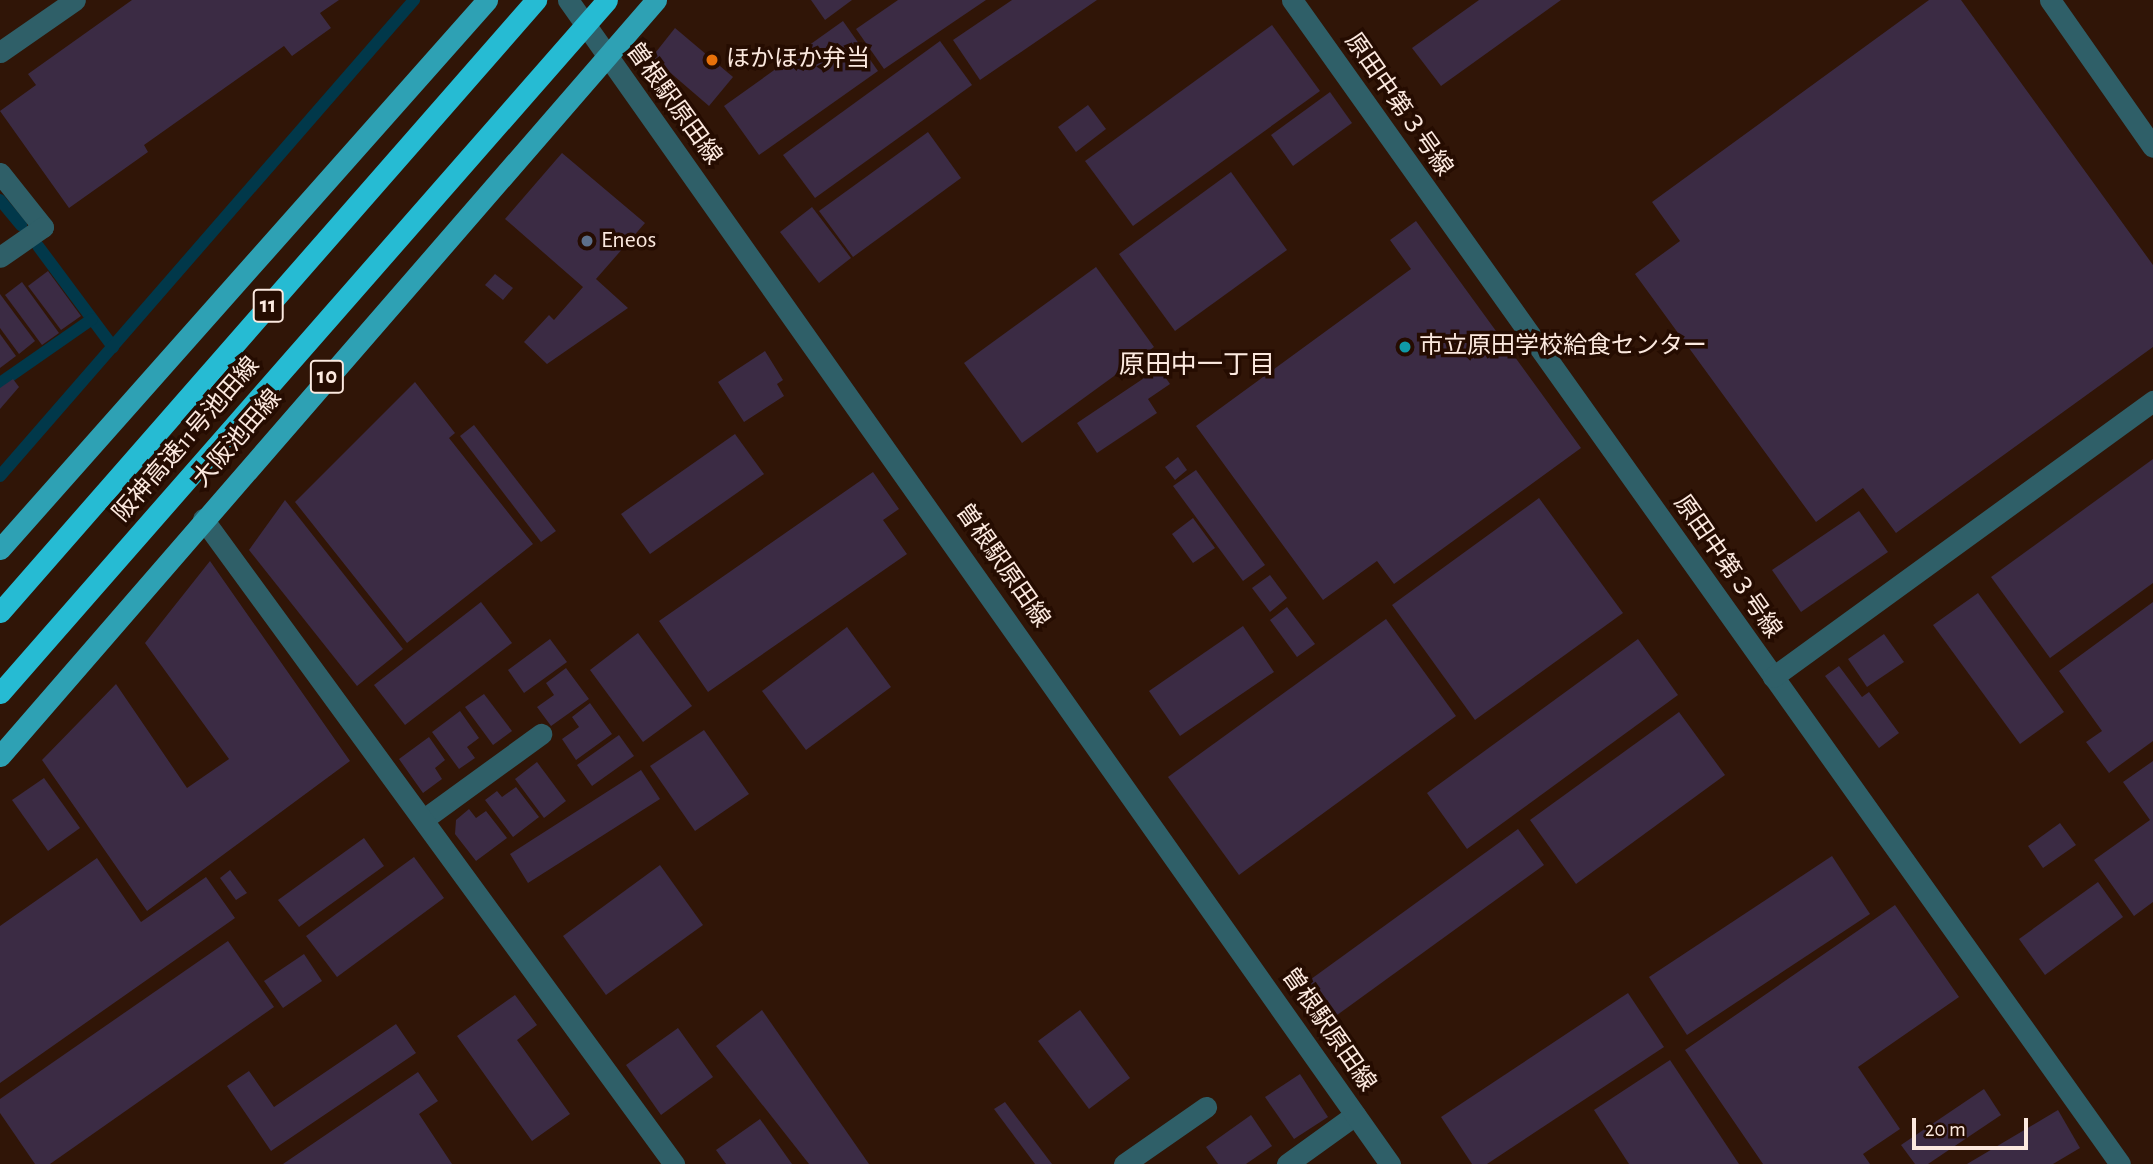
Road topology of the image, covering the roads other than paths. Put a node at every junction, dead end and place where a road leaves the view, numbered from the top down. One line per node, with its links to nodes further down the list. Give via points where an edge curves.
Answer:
1 (75, 0): 9 (street)
2 (487, 0): 16 (main road)
3 (536, 0): 17 (highway, 阪神高速11号池田線 / 11)
4 (568, 0): 10 (street, 曽根駅原田線)
5 (607, 0): 19 (highway, 阪神高速11号池田線 / 11)
6 (656, 0): 10 (main road, 大阪池田線 / 10)
7 (1292, 0): 18 (street, 原田中第３号線)
8 (2050, 0): 11 (street)
9 (0, 52)
10 (606, 56): 15 (main road, 大阪池田線 / 10); 24 (street, 曽根駅原田線)
11 (2153, 147)
12 (0, 173): 13 (street, via 43,227)
13 (0, 257)
14 (2153, 401): 18 (street)
15 (203, 519): 21 (main road, 大阪池田線 / 10); 22 (street)
16 (0, 549)
17 (0, 612)
18 (1773, 677): 29 (street, 原田中第３号線)
19 (0, 693)
20 (541, 734): 22 (street)
21 (0, 756)
22 (424, 819): 25 (street)
23 (1206, 1107): 26 (street)
24 (1356, 1115): 27 (street); 28 (street, 曽根駅原田線)
25 (674, 1164)
26 (1124, 1164)
27 (1287, 1164)
28 (1390, 1164)
29 (2120, 1164)

